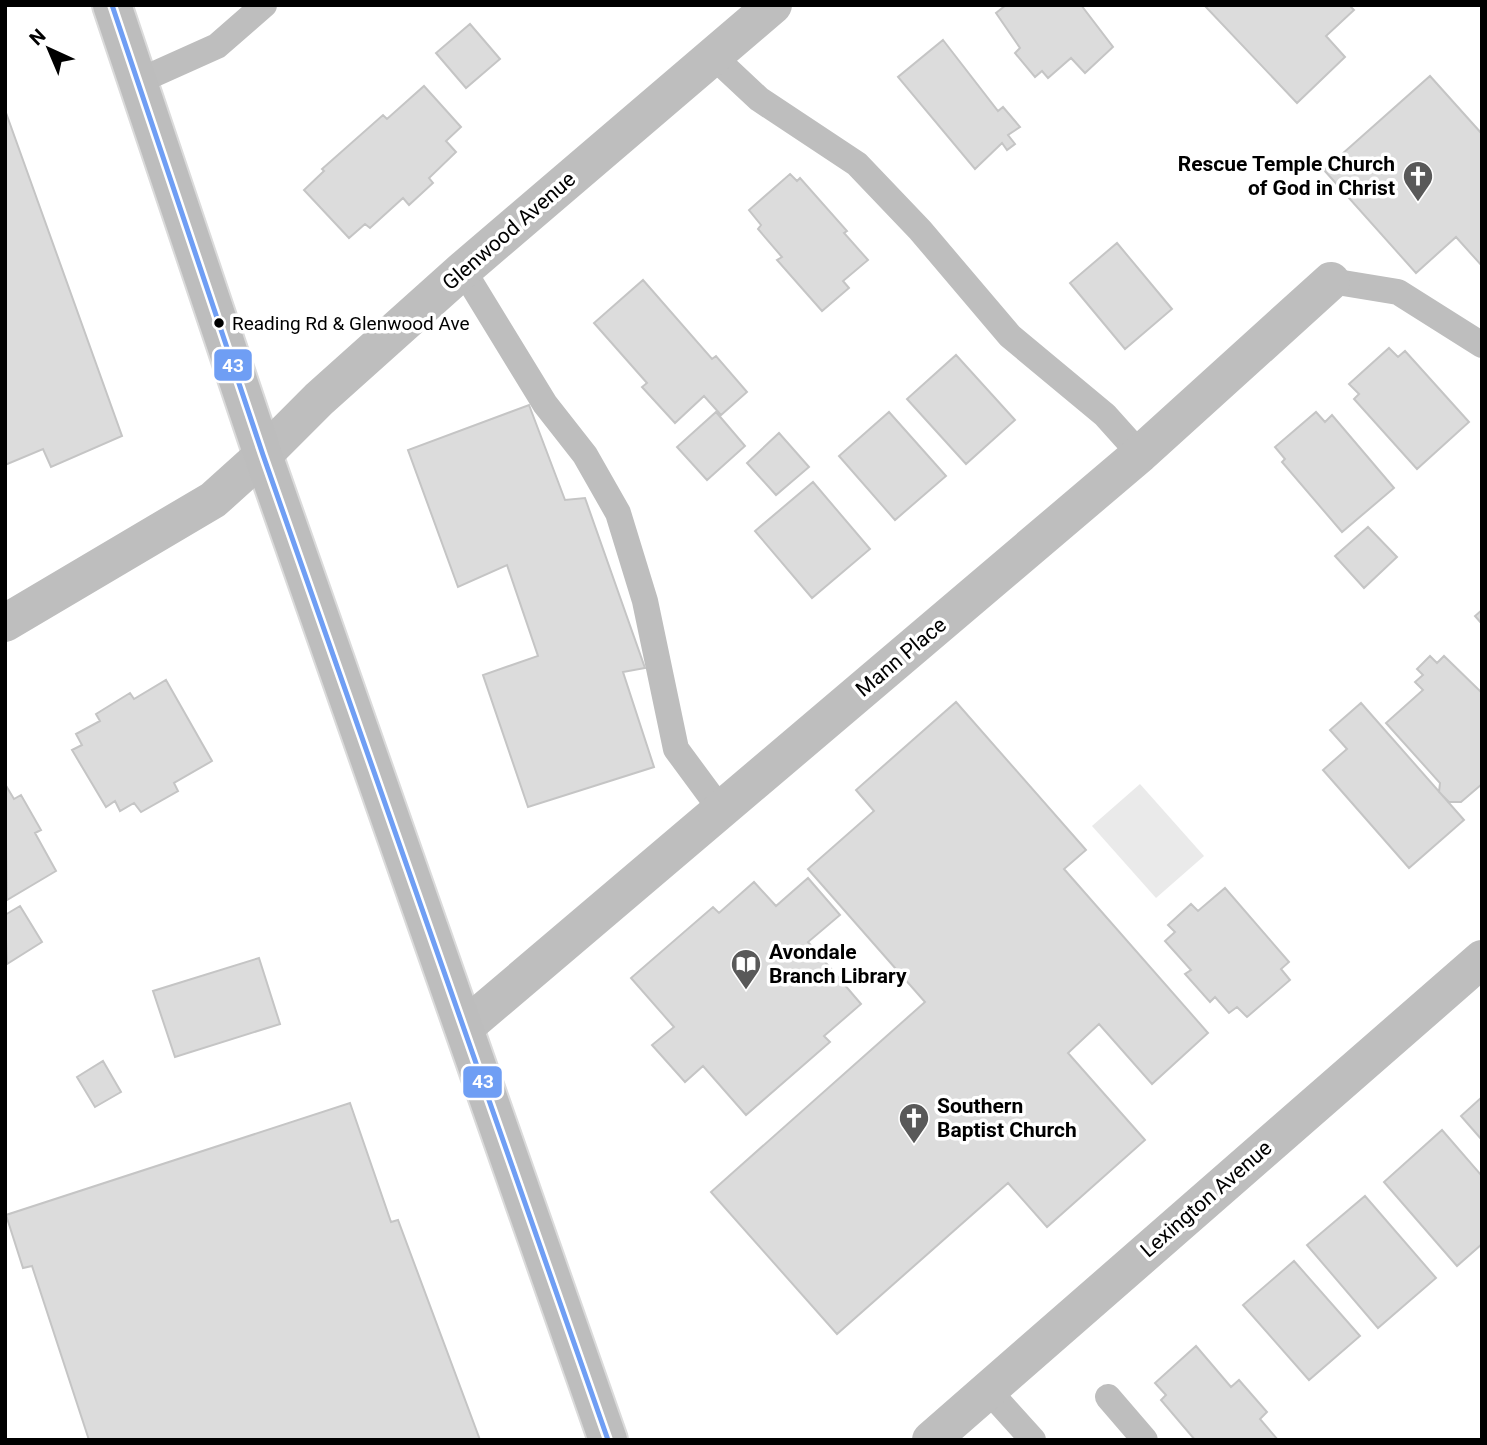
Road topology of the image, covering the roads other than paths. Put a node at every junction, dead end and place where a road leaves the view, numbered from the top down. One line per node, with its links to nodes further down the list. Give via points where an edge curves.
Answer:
1 (111, 5): 5 (main road)
2 (264, 5): 5 (lane, via 217,46)
3 (773, 5): 4 (street, Glenwood Avenue)
4 (713, 56): 6 (street, Glenwood Avenue); 9 (lane, via 759,99 857,164 1010,336 1105,415)
5 (139, 81): 10 (main road)
6 (463, 270): 10 (street, Glenwood Avenue, via 318,399); 12 (lane, via 618,513 645,601 676,749)
7 (1331, 281): 8 (lane, via 1398,292); 9 (street, Mann Place)
8 (1482, 345)
9 (1140, 454): 12 (street, Mann Place)
10 (263, 455): 11 (street, Glenwood Avenue, via 213,500); 14 (main road)
11 (5, 623)
12 (721, 810): 14 (street, Mann Place)
13 (1482, 959): 15 (street, Lexington Avenue)
14 (465, 1027): 17 (main road)
15 (988, 1390): 18 (street, Lexington Avenue); 19 (lane)
16 (1108, 1397): 20 (lane)
17 (608, 1440)
18 (931, 1440)
19 (1033, 1440)
20 (1145, 1440)

